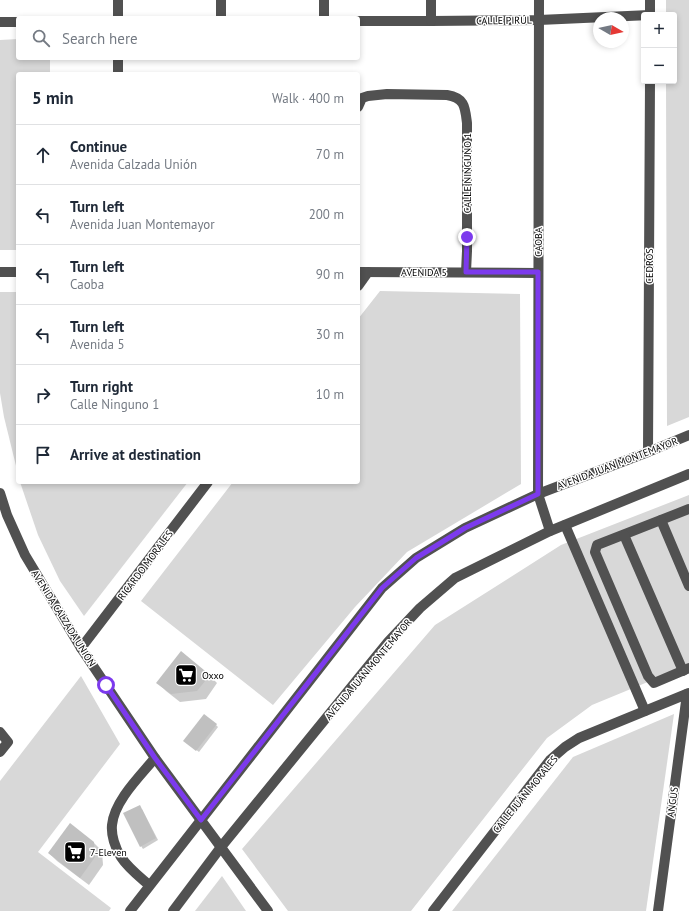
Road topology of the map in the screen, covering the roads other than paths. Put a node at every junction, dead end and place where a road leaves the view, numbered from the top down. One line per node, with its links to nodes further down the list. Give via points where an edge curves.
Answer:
1 (118, 0): 9 (street)
2 (221, 0): 10 (street)
3 (324, 0): 11 (street)
4 (432, 0): 14 (street)
5 (539, 0): 13 (street, CAOBA)
6 (650, 0): 7 (street)
7 (650, 12)
8 (641, 15): 13 (street, CALLE PIRÚL)
9 (118, 16)
10 (221, 16)
11 (324, 16)
12 (360, 20): 14 (street, CALLE PIRÚL)
13 (538, 20): 14 (street, CALLE PIRÚL); 25 (street, CAOBA)
14 (431, 21)
15 (0, 22): 16 (street)
16 (16, 22)
17 (118, 60): 18 (street)
18 (118, 72)
19 (650, 84): 27 (street, CEDROS)
20 (360, 102): 24 (street, CALLE NINGUNO 1, via 362,98 368,96 387,94 447,95 460,99 465,108 467,123)
21 (0, 272): 22 (street)
22 (16, 272)
23 (363, 272): 24 (street, AVENIDA 5)
24 (466, 272): 25 (street, AVENIDA 5)
25 (538, 272): 31 (street, CAOBA)
26 (689, 435): 27 (street, AVENIDA JUAN MONTEMAYOR)
27 (648, 452): 31 (street, AVENIDA JUAN MONTEMAYOR)
28 (689, 474): 34 (street, AVENIDA JUAN MONTEMAYOR)
29 (206, 484): 38 (street, RICARDO MORALES)
30 (0, 493): 38 (street, AVENIDA CALZADA UNIÓN, via 25,554)
31 (538, 494): 35 (street, CAOBA); 45 (street, AVENIDA JUAN MONTEMAYOR, via 465,528 416,558 382,588)
32 (689, 509): 33 (street)
33 (661, 520): 36 (street); 37 (street)
34 (566, 525): 35 (street, AVENIDA JUAN MONTEMAYOR); 41 (street)
35 (550, 531): 46 (street, AVENIDA JUAN MONTEMAYOR, via 455,578 420,608 388,642)
36 (624, 535): 39 (street); 39 (street, via 597,546 595,552 648,676 654,683)
37 (689, 586)
38 (81, 648): 44 (street, AVENIDA CALZADA UNIÓN)
39 (686, 669)
40 (688, 693): 41 (street, CALLE JUÁN MORALES); 52 (street, ANGUS)
41 (645, 711): 51 (street, CALLE JUÁN MORALES, via 579,738 550,760)
42 (0, 732): 43 (street, via 8,742)
43 (0, 752)
44 (155, 758): 45 (street, AVENIDA CALZADA UNIÓN); 47 (street, via 122,798 115,810 112,825 113,841 121,857)
45 (201, 820): 46 (street, AVENIDA CALZADA UNIÓN); 47 (street, AVENIDA JUAN MONTEMAYOR)
46 (221, 847): 49 (street, AVENIDA JUAN MONTEMAYOR); 50 (street, AVENIDA CALZADA UNIÓN)
47 (150, 885): 48 (street, AVENIDA JUAN MONTEMAYOR)
48 (130, 911)
49 (173, 911)
50 (268, 911)
51 (433, 911)
52 (658, 911)

